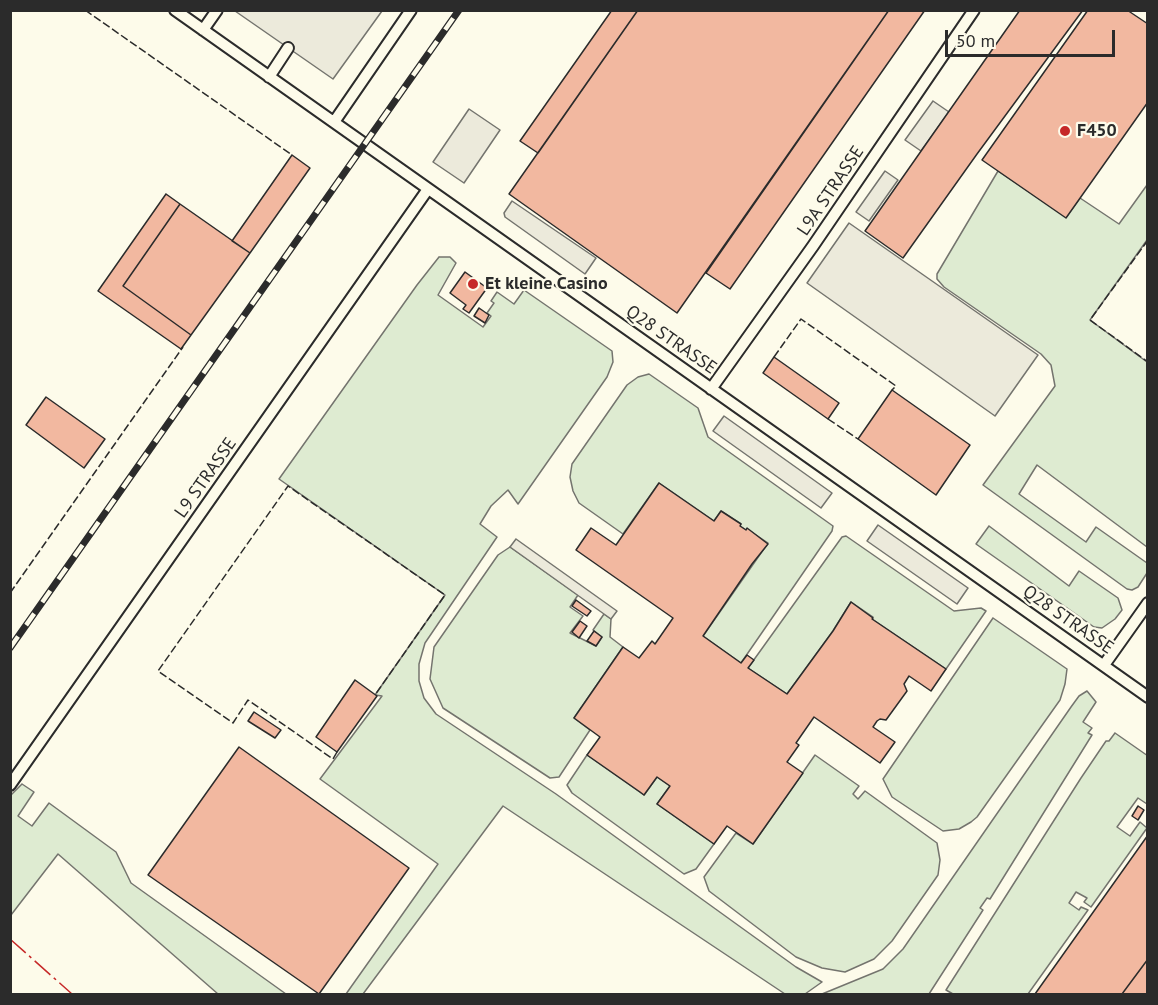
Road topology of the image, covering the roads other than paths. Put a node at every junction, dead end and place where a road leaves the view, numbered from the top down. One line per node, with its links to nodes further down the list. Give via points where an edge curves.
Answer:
1 (175, 10): 5 (lane, Q28 STRASSE)
2 (217, 10): 5 (lane)
3 (411, 10): 8 (lane)
4 (974, 10): 10 (lane, L9A STRASSE)
5 (203, 30): 7 (lane, Q28 STRASSE)
6 (288, 48): 7 (lane)
7 (269, 77): 8 (lane, Q28 STRASSE)
8 (334, 122): 9 (lane, Q28 STRASSE)
9 (428, 189): 10 (lane, Q28 STRASSE); 14 (lane, L9 STRASSE)
10 (711, 389): 12 (lane, Q28 STRASSE)
11 (1148, 603): 12 (lane)
12 (1104, 665): 13 (lane, Q28 STRASSE)
13 (1148, 696)
14 (10, 785)

